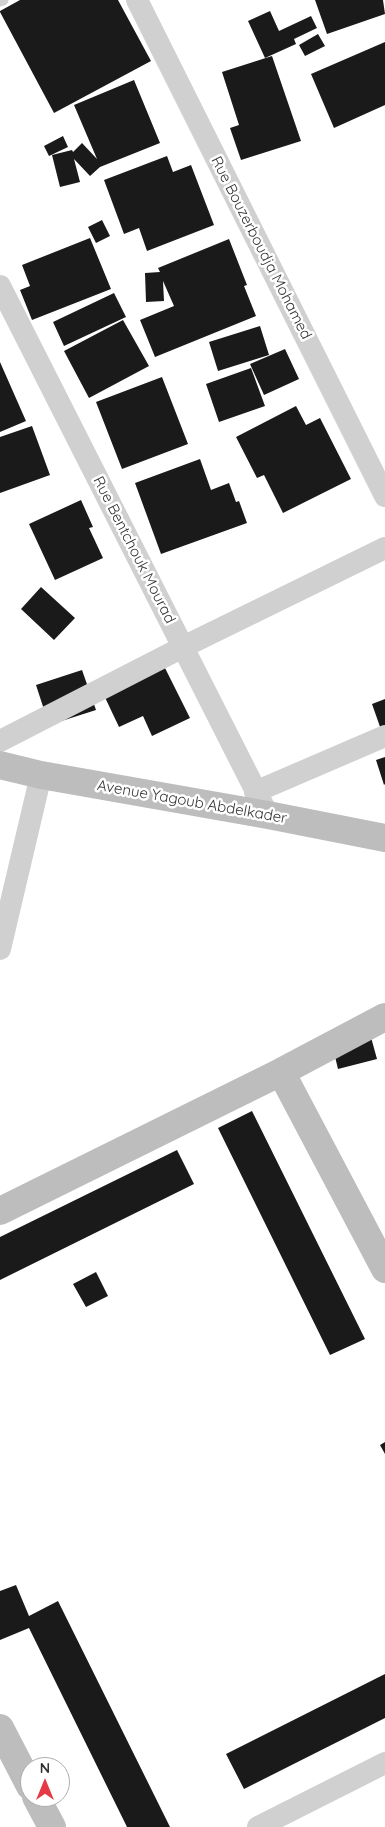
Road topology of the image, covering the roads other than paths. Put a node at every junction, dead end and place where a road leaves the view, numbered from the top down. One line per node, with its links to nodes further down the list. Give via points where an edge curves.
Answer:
1 (137, 0): 3 (street, Rue Bouzerboudja Mohamed)
2 (0, 286): 5 (street, Rue Bentchouk Mourad)
3 (385, 496)
4 (385, 548): 5 (street)
5 (183, 648): 7 (street); 10 (street, Rue Bentchouk Mourad)
6 (385, 736): 10 (street)
7 (0, 741)
8 (0, 765): 9 (street, Avenue Yagoub Abdelkader)
9 (40, 775): 10 (street, Avenue Yagoub Abdelkader); 12 (street)
10 (262, 803): 11 (street, Avenue Yagoub Abdelkader)
11 (385, 838)
12 (0, 949)
13 (385, 1017): 14 (street)
14 (282, 1072): 15 (street); 16 (street)
15 (0, 1211)
16 (385, 1269)
17 (0, 1728): 19 (street)
18 (385, 1763): 22 (street)
19 (20, 1767)
20 (41, 1807): 21 (street)
21 (52, 1827)
22 (258, 1827)

